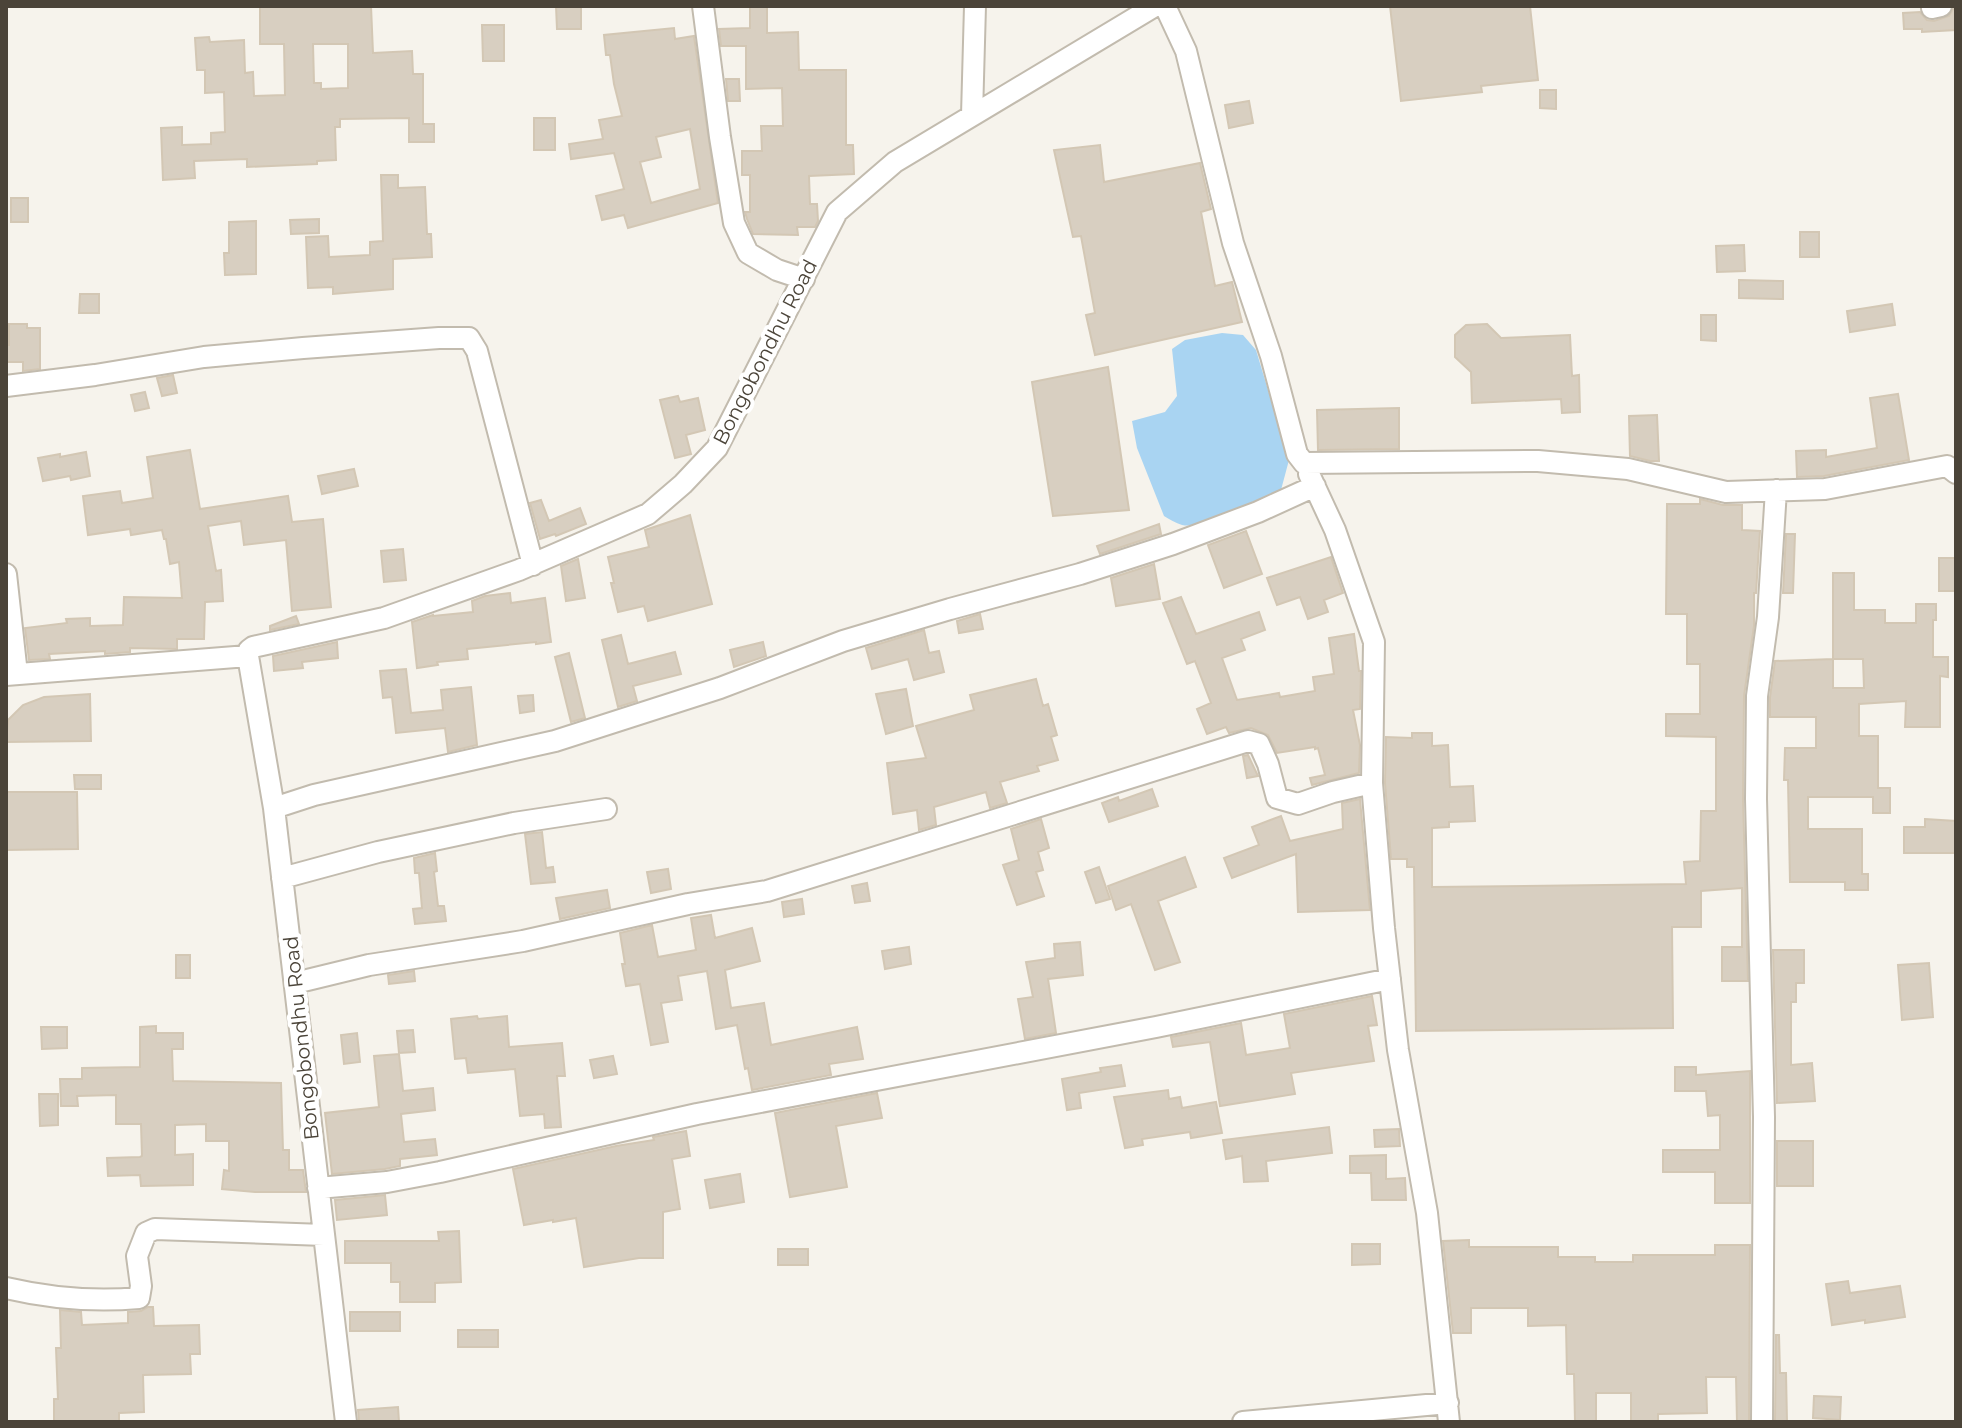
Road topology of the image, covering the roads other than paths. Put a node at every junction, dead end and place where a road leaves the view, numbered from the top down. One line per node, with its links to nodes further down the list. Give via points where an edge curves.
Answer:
1 (703, 6): 6 (street, via 734,223 748,253)
2 (975, 6): 5 (street)
3 (1155, 6): 5 (street, Bongobondhu Road)
4 (1165, 6): 8 (street, via 1186,51 1233,243)
5 (972, 115): 6 (street, Bongobondhu Road, via 895,162 837,212)
6 (804, 279): 12 (street, Bongobondhu Road, via 717,448 683,484 648,514)
7 (6, 386): 12 (street, via 204,357 469,338 477,351)
8 (1304, 463): 10 (street); 11 (street, via 1538,461 1628,469 1726,492)
9 (1956, 473): 11 (street, via 1947,466 1825,489)
10 (1315, 486): 16 (street, via 1374,642); 17 (street, via 1173,544 843,641 720,688 555,741)
11 (1776, 490): 28 (street, via 1757,696 1764,1117)
12 (533, 565): 14 (street, Bongobondhu Road, via 384,618 253,647)
13 (6, 574): 15 (street)
14 (248, 656): 15 (street, Bongobondhu Road); 17 (street, Bongobondhu Road)
15 (12, 674)
16 (1372, 783): 20 (street); 21 (street, via 1298,804 1277,798 1259,744 1248,741 767,891)
17 (274, 808): 19 (street, Bongobondhu Road)
18 (606, 809): 19 (street, via 514,823)
19 (282, 878): 21 (street, Bongobondhu Road)
20 (1390, 979): 22 (street, via 697,1114 440,1172); 25 (street, via 1427,1213)
21 (295, 983): 22 (street, Bongobondhu Road)
22 (318, 1188): 23 (street, Bongobondhu Road)
23 (324, 1235): 24 (street, via 155,1229 146,1233 137,1256 139,1298 39,1296); 26 (street, Bongobondhu Road)
24 (6, 1288)
25 (1448, 1413): 27 (street)
26 (346, 1422)
27 (1243, 1422)
28 (1762, 1422)

